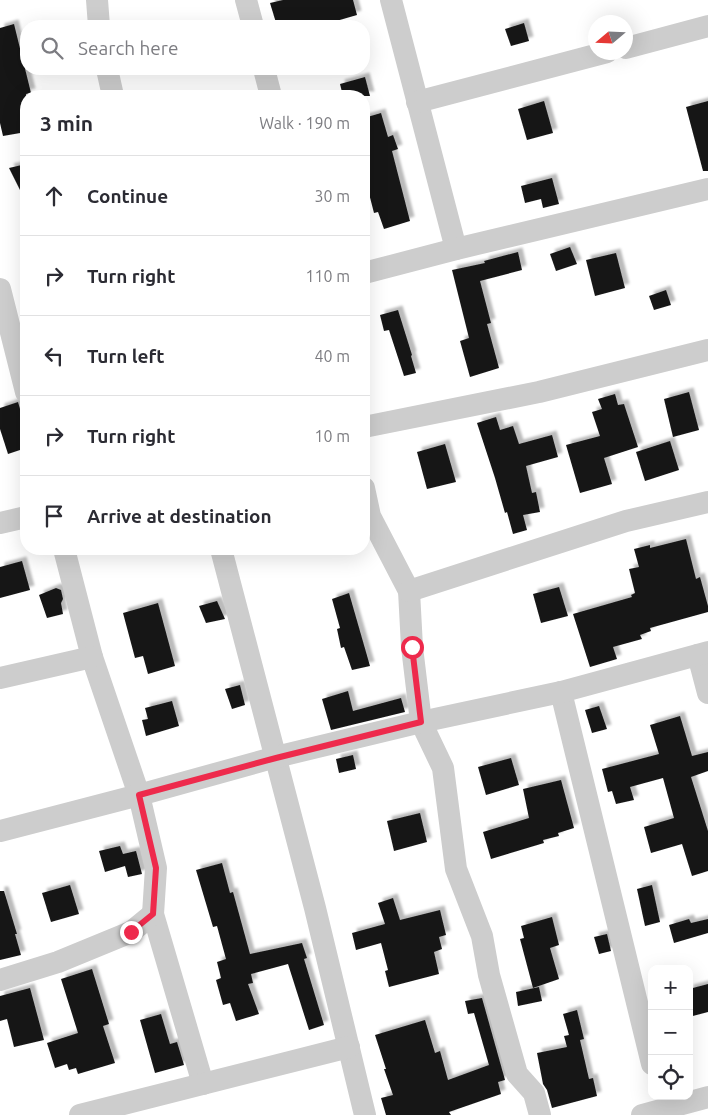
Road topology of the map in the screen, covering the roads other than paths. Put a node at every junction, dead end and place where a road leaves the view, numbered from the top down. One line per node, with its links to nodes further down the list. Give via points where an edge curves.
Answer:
1 (97, 0): 4 (street)
2 (246, 0): 5 (street)
3 (391, 0): 13 (street)
4 (99, 20)
5 (251, 20)
6 (708, 26): 7 (street)
7 (633, 46)
8 (588, 57): 13 (street)
9 (108, 75): 11 (street)
10 (266, 75): 12 (street)
11 (112, 90)
12 (269, 90)
13 (418, 102): 15 (street)
14 (708, 189): 15 (street)
15 (456, 249): 16 (street)
16 (370, 271)
17 (0, 289): 19 (street)
18 (708, 350): 21 (street, via 539,392)
19 (15, 360): 20 (street)
20 (20, 375)
21 (370, 426)
22 (708, 502): 28 (street, via 626,521)
23 (370, 516): 28 (street)
24 (20, 518): 25 (street)
25 (0, 523)
26 (66, 555): 30 (street)
27 (223, 555): 35 (street)
28 (409, 591): 34 (street)
29 (703, 653): 32 (street); 33 (street)
30 (92, 657): 31 (street); 36 (street)
31 (0, 678)
32 (561, 692): 34 (street); 41 (street)
33 (708, 693)
34 (421, 722): 35 (street); 49 (street, via 443,768 456,869 482,936 489,975 517,1074 534,1092)
35 (276, 758): 36 (street); 40 (street)
36 (139, 795): 37 (street); 38 (street, via 156,868)
37 (0, 831)
38 (153, 914): 39 (street, via 131,932 58,962); 42 (street)
39 (0, 980)
40 (349, 1047): 42 (street); 48 (street)
41 (650, 1055)
42 (203, 1084): 43 (street)
43 (171, 1092): 46 (street); 47 (street)
44 (708, 1097): 45 (street)
45 (655, 1107)
46 (80, 1115)
47 (145, 1115)
48 (366, 1115)
49 (540, 1115)

